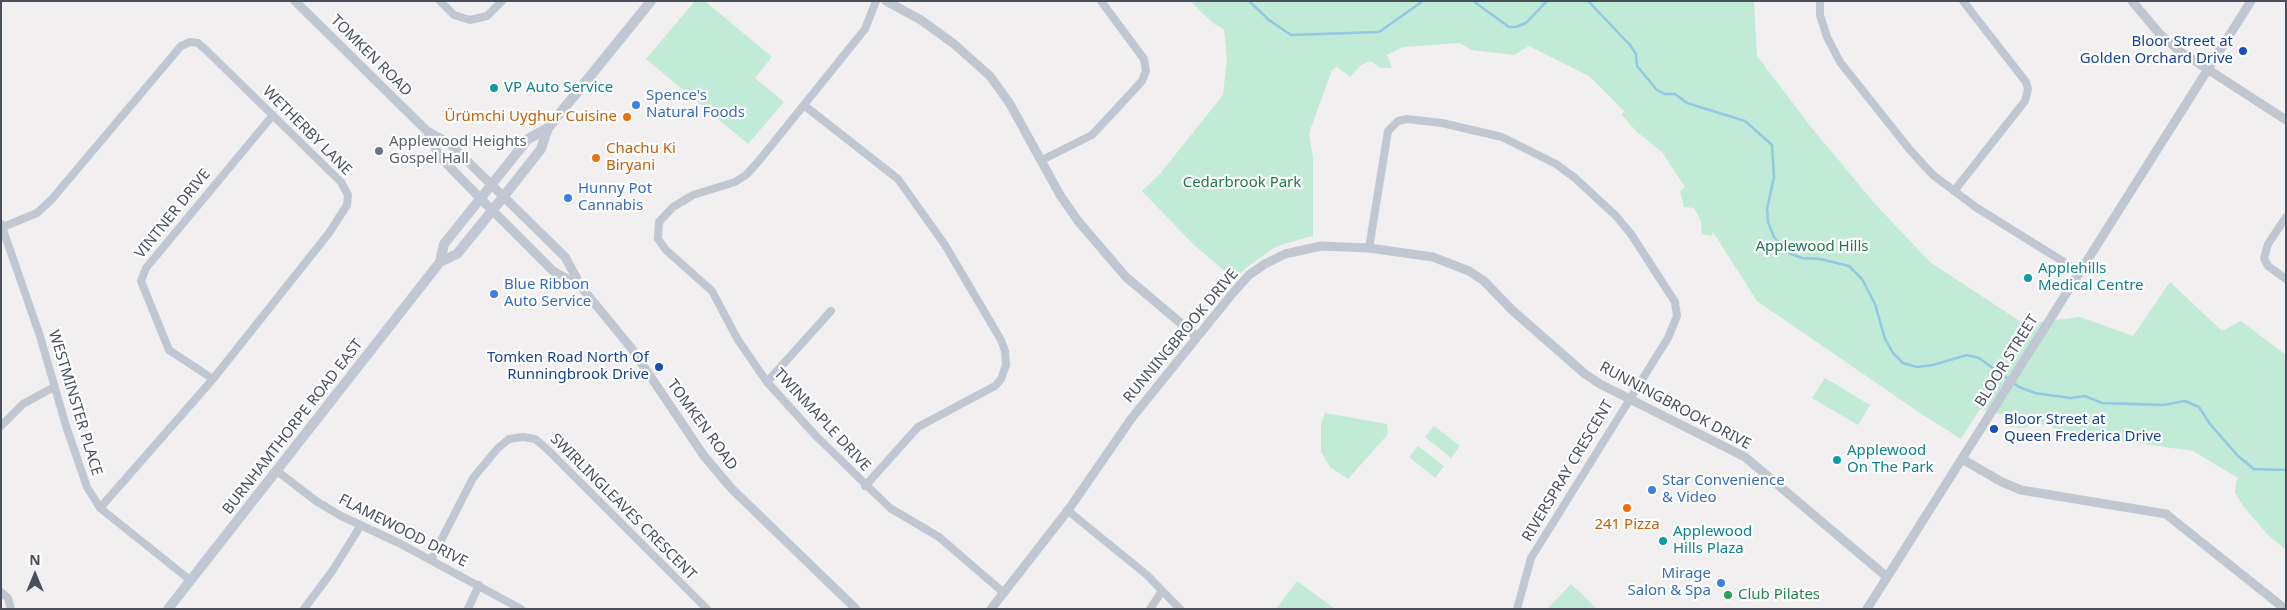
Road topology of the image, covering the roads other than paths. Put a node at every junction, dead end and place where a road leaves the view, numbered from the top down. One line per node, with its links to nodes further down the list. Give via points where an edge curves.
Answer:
1 (295, 1): 17 (street, TOMKEN ROAD)
2 (440, 1): 3 (street, via 454,15 470,20 487,16)
3 (502, 1)
4 (651, 1): 16 (main road, BURNHAMTHORPE ROAD EAST)
5 (876, 1): 13 (street, TWINMAPLE DRIVE, via 865,29)
6 (886, 1): 18 (street, via 940,34 990,76)
7 (1101, 1): 18 (street, via 1144,59 1146,71 1142,81 1092,135)
8 (1820, 1): 20 (street, via 1820,15 1827,37 1840,62 1910,150 1933,175)
9 (1963, 1): 20 (street, via 2026,82 2028,89 2025,101)
10 (2132, 1): 12 (street, via 2159,33)
11 (2251, 1): 12 (street, BLOOR STREET)
12 (2207, 70): 15 (street); 28 (street, BLOOR STREET)
13 (805, 106): 34 (street, TWINMAPLE DRIVE, via 746,175 683,200 673,207 658,227 660,245 712,291 738,340); 40 (street, via 898,179 946,245 1002,340 1005,351 1006,365 1002,379 995,386 918,427)
14 (272, 115): 25 (street, WETHERBY LANE, via 198,43 190,42 181,46 52,199 37,213); 33 (street, VINTNER DRIVE, via 146,268 141,280 169,350); 33 (street, WETHERBY LANE, via 341,182 348,195 347,205 330,233)
15 (2286, 120)
16 (548, 128): 19 (main road, BURNHAMTHORPE ROAD EAST, via 528,139); 21 (main road, BURNHAMTHORPE ROAD EAST, via 541,149)
17 (427, 131): 19 (street, TOMKEN ROAD, via 450,143); 22 (street, TOMKEN ROAD, via 438,156)
18 (1042, 160): 32 (street, via 1060,195 1104,253 1147,297)
19 (492, 185): 21 (street, TOMKEN ROAD); 22 (main road, BURNHAMTHORPE ROAD EAST)
20 (1954, 191): 28 (street)
21 (504, 196): 23 (main road, BURNHAMTHORPE ROAD EAST); 30 (street, TOMKEN ROAD, via 565,257)
22 (481, 199): 23 (street, TOMKEN ROAD); 27 (main road, BURNHAMTHORPE ROAD EAST, via 444,244)
23 (492, 210): 27 (main road, BURNHAMTHORPE ROAD EAST, via 457,254); 30 (street, TOMKEN ROAD, via 553,271)
24 (2286, 217): 29 (street, via 2268,244 2264,258 2268,266)
25 (2, 225): 35 (street, WESTMINSTER PLACE)
26 (1369, 248): 32 (street, RUNNINGBROOK DRIVE, via 1307,248 1265,264 1249,275); 36 (street, RUNNINGBROOK DRIVE, via 1433,257 1470,271 1585,374); 36 (street, RIVERSPRAY CRESCENT, via 1387,138 1398,121 1442,122 1502,137 1556,164 1616,216 1646,255 1675,302 1675,325)
27 (440, 262): 39 (main road, BURNHAMTHORPE ROAD EAST)
28 (2080, 272): 38 (street, BLOOR STREET)
29 (2286, 279)
30 (582, 288): 57 (street, TOMKEN ROAD, via 632,349 721,476)
31 (830, 311): 34 (street)
32 (1196, 336): 42 (street, RUNNINGBROOK DRIVE, via 1132,418)
33 (213, 379): 41 (street, WETHERBY LANE)
34 (767, 382): 40 (street, TWINMAPLE DRIVE, via 788,408)
35 (54, 387): 37 (street, via 23,404); 41 (street, WESTMINSTER PLACE, via 87,487)
36 (1628, 399): 45 (street, RUNNINGBROOK DRIVE, via 1745,457); 61 (street, RIVERSPRAY CRESCENT, via 1531,558)
37 (1, 426)
38 (1962, 459): 45 (street, BLOOR STREET); 63 (street, via 2021,490 2166,514)
39 (277, 471): 43 (street, FLAMEWOOD DRIVE, via 316,501); 46 (main road, BURNHAMTHORPE ROAD EAST)
40 (865, 486): 50 (street, TWINMAPLE DRIVE, via 910,521 939,537)
41 (100, 508): 46 (street, WESTMINSTER PLACE)
42 (1067, 510): 48 (street); 50 (street, RUNNINGBROOK DRIVE)
43 (361, 525): 44 (street, FLAMEWOOD DRIVE); 53 (street)
44 (432, 560): 47 (street, FLAMEWOOD DRIVE); 56 (street, SWIRLINGLEAVES CRESCENT, via 473,478 498,448 509,439 535,439)
45 (1887, 578): 62 (street, BLOOR STREET)
46 (190, 580): 52 (main road, BURNHAMTHORPE ROAD EAST)
47 (479, 585): 54 (street); 55 (street, FLAMEWOOD DRIVE)
48 (1162, 591): 59 (street); 60 (street)
49 (1, 592): 51 (street, via 8,598)
50 (1004, 593): 58 (street, RUNNINGBROOK DRIVE)
51 (11, 609)
52 (168, 609)
53 (304, 609)
54 (468, 609)
55 (521, 609)
56 (707, 609)
57 (856, 609)
58 (990, 609)
59 (1150, 609)
60 (1180, 609)
61 (1517, 609)
62 (1867, 609)
63 (2285, 609)

